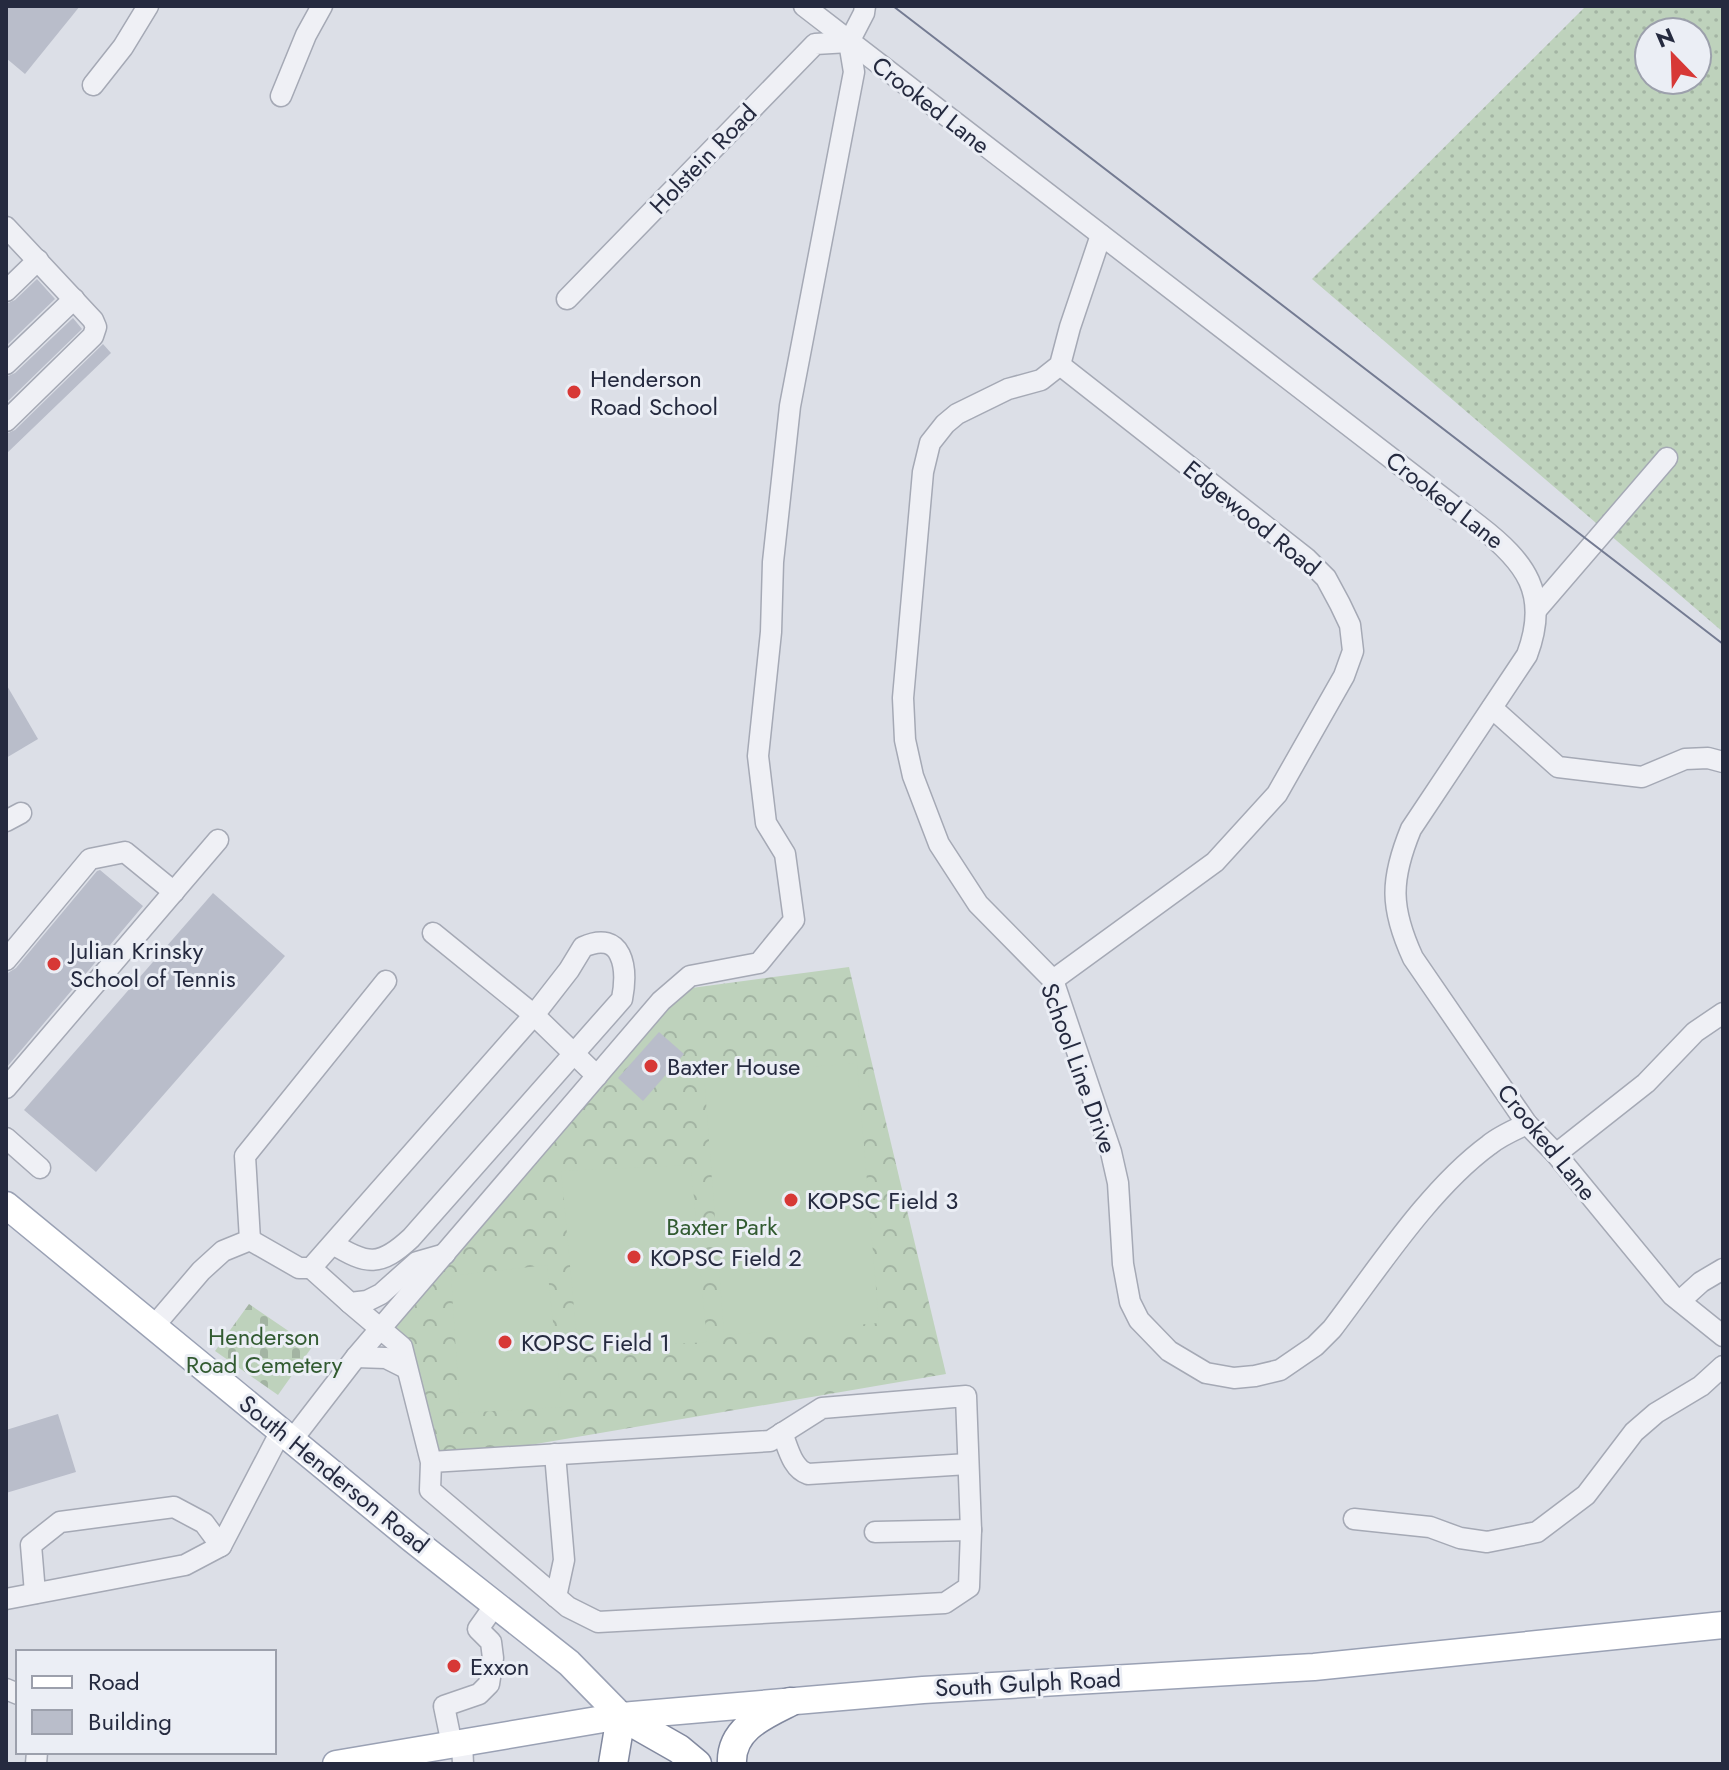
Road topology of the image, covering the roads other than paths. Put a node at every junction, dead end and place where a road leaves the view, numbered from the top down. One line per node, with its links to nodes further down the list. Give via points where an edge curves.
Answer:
1 (148, 6): 6 (street)
2 (322, 6): 7 (street)
3 (804, 6): 5 (street)
4 (865, 9): 5 (street, Crooked Lane)
5 (849, 42): 9 (street, Crooked Lane); 13 (street, Holstein Road, via 815,44); 30 (street, via 854,72 790,406 758,756 766,823 785,854 794,920 759,963 690,976 661,1001)
6 (93, 85)
7 (281, 96)
8 (7, 229): 10 (street)
9 (1101, 235): 15 (street); 18 (street, Crooked Lane, via 1503,545 1526,574)
10 (38, 260): 11 (street); 12 (street)
11 (6, 291)
12 (74, 299): 14 (street); 16 (street, via 93,320 93,336)
13 (567, 299)
14 (6, 364)
15 (1060, 365): 25 (street, School Line Drive, via 1041,380 1008,389 957,414 930,443 903,698 913,776 939,844 978,904); 25 (street, Edgewood Road, via 1306,558 1326,578 1340,604 1350,625 1353,651 1277,794 1215,862)
16 (6, 421)
17 (1667, 458): 18 (street)
18 (1538, 608): 19 (street, Crooked Lane, via 1527,655)
19 (1492, 708): 20 (street, via 1558,767 1642,777 1685,759); 32 (street, Crooked Lane, via 1411,829 1394,881 1394,905 1413,958)
20 (1723, 762)
21 (218, 840): 22 (street)
22 (174, 892): 24 (street, via 125,852 90,859); 31 (street)
23 (433, 933): 28 (street)
24 (6, 960)
25 (1053, 980): 32 (street, School Line Drive, via 1111,1152 1130,1302 1154,1338 1206,1373 1255,1376 1280,1370 1307,1352 1332,1329 1462,1166 1491,1142)
26 (386, 981): 37 (street, via 245,1156)
27 (1723, 1013): 34 (street)
28 (534, 1015): 29 (street); 29 (street, via 583,947 598,941 617,949 624,974 622,999); 38 (street)
29 (572, 1053): 30 (street); 38 (street, via 394,1253 367,1261)
30 (597, 1076): 39 (street)
31 (6, 1088)
32 (1527, 1124): 34 (street, Crooked Lane)
33 (6, 1138): 35 (street)
34 (1556, 1154): 42 (street, Crooked Lane)
35 (40, 1168)
36 (6, 1205): 44 (main road, South Henderson Road)
37 (250, 1240): 40 (street, via 299,1268); 44 (street, via 223,1251)
38 (333, 1244): 40 (street)
39 (445, 1254): 43 (street, via 417,1262 381,1294); 45 (street)
40 (311, 1268): 43 (street)
41 (1723, 1269): 42 (street)
42 (1680, 1301): 46 (street, Crooked Lane)
43 (350, 1303): 45 (street)
44 (154, 1326): 51 (main road, South Henderson Road)
45 (381, 1328): 47 (street); 49 (street, via 402,1347)
46 (1723, 1336)
47 (356, 1357): 49 (street, via 386,1358); 51 (street)
48 (1723, 1366): 55 (street, via 1634,1432 1586,1495 1537,1532 1487,1542 1430,1527)
49 (406, 1368): 53 (street)
50 (782, 1433): 52 (street, via 770,1441); 54 (street, via 796,1466 808,1474); 54 (street, via 822,1408 966,1396)
51 (287, 1436): 58 (street); 62 (main road, South Henderson Road)
52 (555, 1454): 53 (street); 60 (street, via 564,1560)
53 (431, 1462): 60 (street, via 430,1490)
54 (968, 1464): 56 (street)
55 (1354, 1519)
56 (971, 1530): 57 (street); 60 (street, via 969,1587 945,1603 598,1622)
57 (875, 1532)
58 (221, 1546): 59 (street, via 185,1565); 59 (street, via 204,1523 174,1507 60,1522 31,1545)
59 (35, 1593): 61 (street)
60 (556, 1597)
61 (6, 1599)
62 (495, 1605): 65 (main road, South Henderson Road, via 569,1663); 66 (street, via 478,1629 491,1642 489,1684 479,1694 444,1706)
63 (1723, 1625): 64 (main road, South Gulph Road, via 1314,1667)
64 (790, 1702): 65 (main road, South Gulph Road); 70 (highway, via 740,1734)
65 (621, 1716): 66 (main road, South Gulph Road); 68 (highway); 69 (highway)
66 (454, 1752): 67 (main road, South Gulph Road)
67 (336, 1764)
68 (613, 1764)
69 (697, 1764)
70 (732, 1764)

